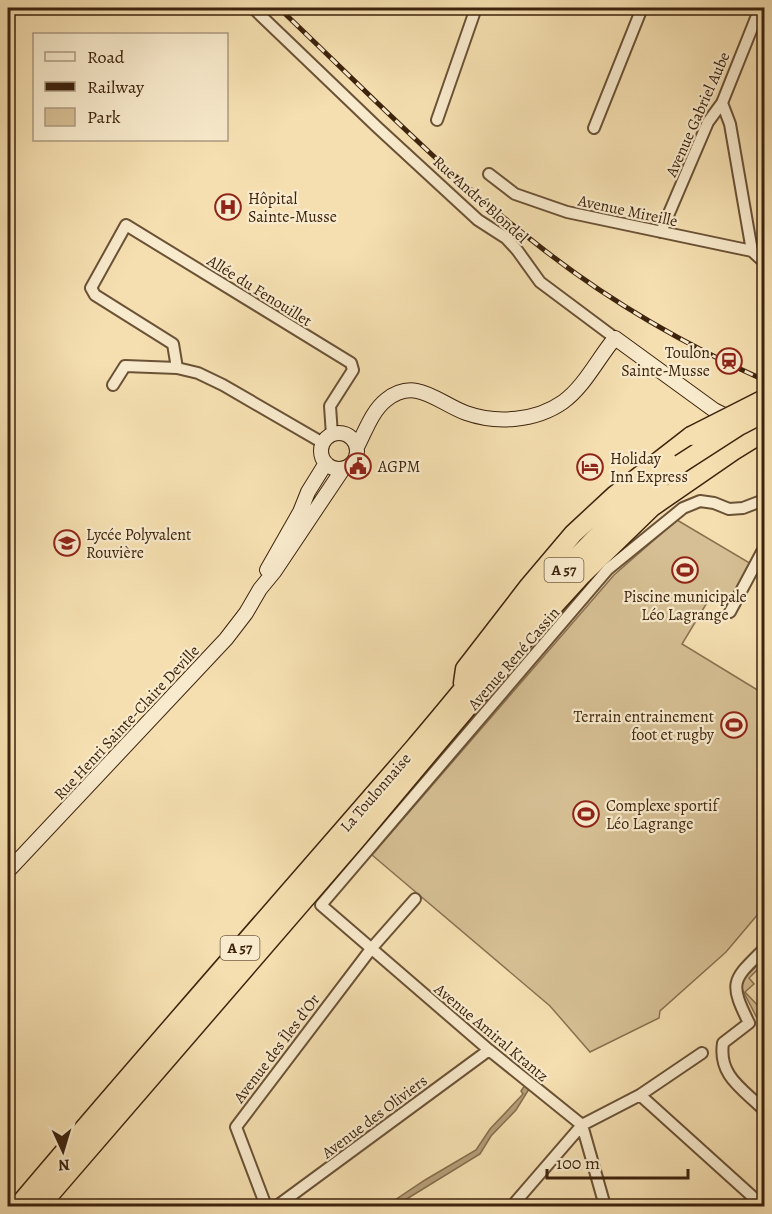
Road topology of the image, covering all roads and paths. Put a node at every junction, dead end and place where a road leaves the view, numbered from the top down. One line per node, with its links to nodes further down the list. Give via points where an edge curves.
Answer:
1 (253, 8): 12 (street, Rue André Blondel, via 469,212 506,238 540,282)
2 (476, 8): 6 (street)
3 (642, 8): 7 (street)
4 (759, 8): 5 (street, Avenue Gabriel Aube)
5 (722, 103): 9 (street, Avenue Gabriel Aube, via 708,122); 10 (street, via 730,124)
6 (437, 120)
7 (594, 128)
8 (489, 174): 9 (street, Avenue Mireille, via 515,194 567,212)
9 (661, 232): 10 (street, Avenue Mireille)
10 (753, 251): 11 (street)
11 (765, 262)
12 (615, 338): 17 (main road, Rue André Blondel, via 714,410); 19 (main road, via 571,395 550,409 524,417 495,419 464,412 419,390 407,390 384,401)
13 (177, 368): 14 (street, via 125,366); 18 (street, via 198,373); 18 (street, Allée du Fenouillet, via 173,344 95,296 92,288 126,225 351,363 353,370 330,406)
14 (113, 384)
15 (765, 399): 28 (highway, bridge, via 691,436 573,534 465,669)
16 (765, 413): 28 (highway, La Toulonnaise / A 57, bridge, via 680,464 597,535)
17 (765, 431): 23 (highway, La Toulonnaise / A 57)
18 (328, 439): 19 (main road, via 340,433); 21 (main road, via 322,456)
19 (353, 441): 22 (main road, via 356,458)
20 (765, 445): 23 (highway)
21 (326, 463): 22 (main road); 26 (main road, Rue Henri Sainte-Claire Deville, via 269,563)
22 (343, 469): 26 (main road, Rue Henri Sainte-Claire Deville)
23 (676, 495): 43 (highway, La Toulonnaise / A 57, via 652,507 540,621)
24 (765, 501): 31 (street, Avenue René Cassin, via 729,509 700,501 683,508 608,569)
25 (765, 548): 27 (street)
26 (260, 589): 29 (main road, Rue Henri Sainte-Claire Deville, via 226,639)
27 (730, 612)
28 (463, 691): 38 (highway, La Toulonnaise / A 57)
29 (8, 871)
30 (415, 899): 33 (street)
31 (321, 905): 33 (street, Avenue Amiral Krantz)
32 (765, 948): 37 (street, via 740,973 735,986 748,1023 723,1043 721,1056 726,1073)
33 (371, 949): 34 (street, Avenue Amiral Krantz); 44 (street, Avenue des Îles d'Or, via 236,1127)
34 (489, 1050): 39 (street, Avenue Amiral Krantz); 45 (street, Avenue des Oliviers)
35 (702, 1053): 36 (street)
36 (640, 1095): 39 (street); 40 (street)
37 (765, 1110)
38 (95, 1116): 41 (highway); 42 (highway, La Toulonnaise / A 57)
39 (582, 1125): 46 (street); 47 (street)
40 (757, 1205)
41 (8, 1206)
42 (18, 1206)
43 (40, 1206)
44 (266, 1206)
45 (277, 1206)
46 (512, 1206)
47 (605, 1206)

